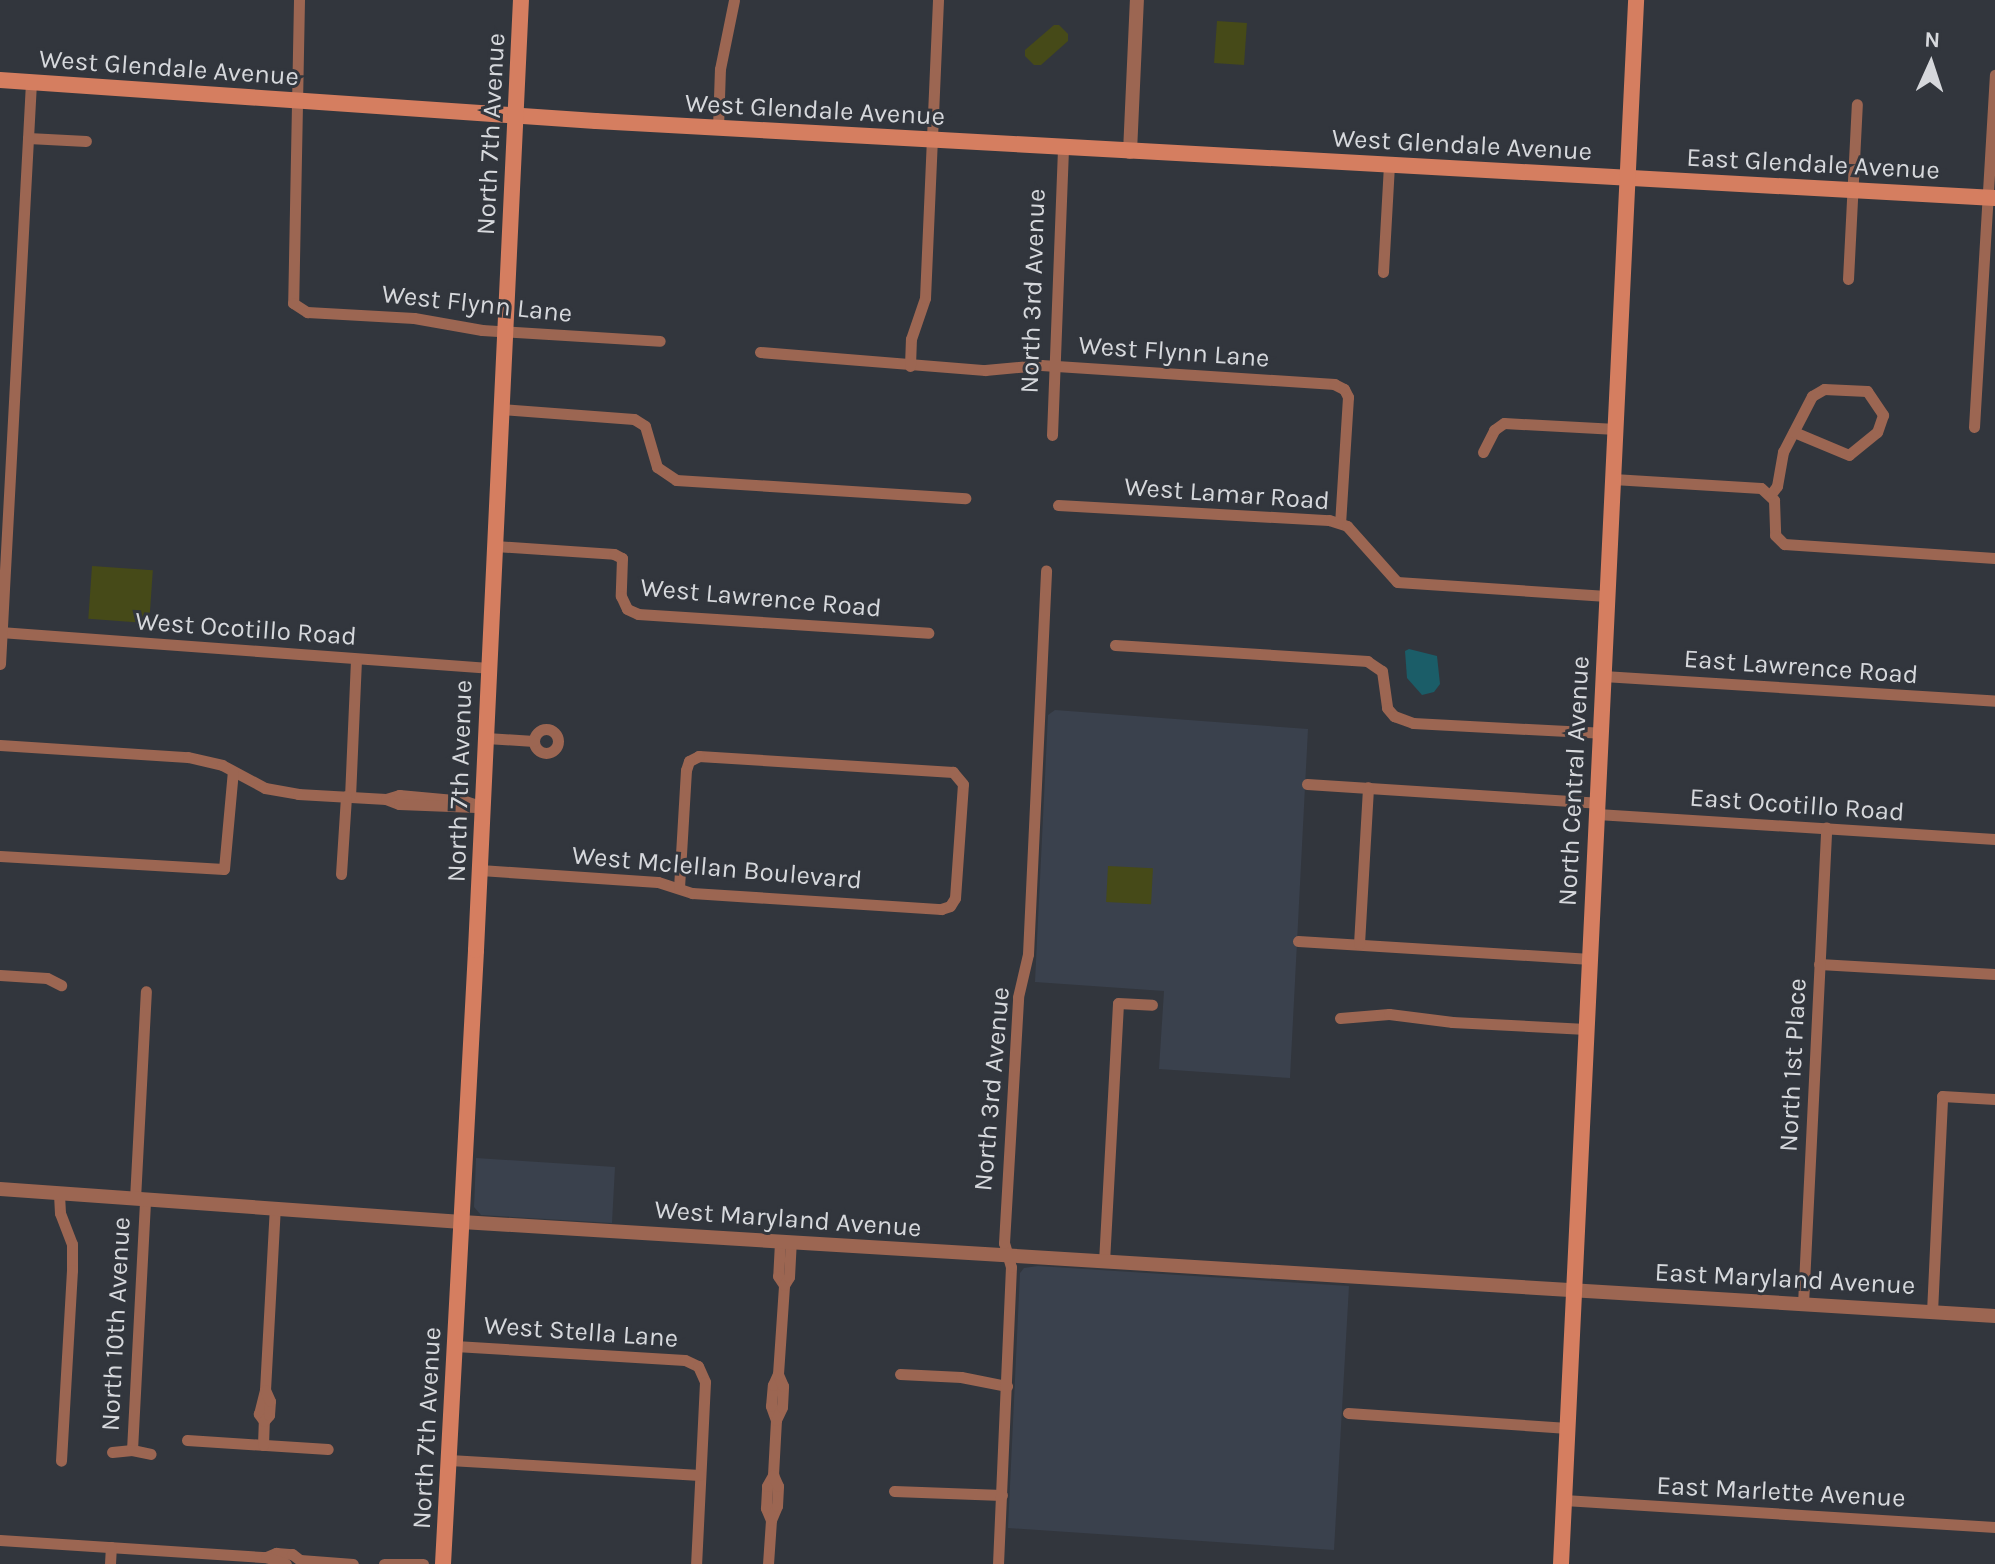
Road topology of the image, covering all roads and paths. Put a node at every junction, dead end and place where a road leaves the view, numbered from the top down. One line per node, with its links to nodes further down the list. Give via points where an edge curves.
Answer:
1 (299, 0): 10 (street)
2 (521, 0): 12 (main road, North 7th Avenue)
3 (734, 0): 13 (street, via 720,69)
4 (938, 0): 16 (street)
5 (1137, 0): 18 (street)
6 (1636, 0): 20 (main road, North Central Avenue)
7 (1995, 75): 22 (street)
8 (0, 80): 9 (main road, West Glendale Avenue)
9 (31, 82): 10 (main road, West Glendale Avenue); 14 (street)
10 (295, 101): 12 (main road, West Glendale Avenue); 25 (street, West Flynn Lane, via 293,303 307,312 414,318)
11 (1857, 104): 21 (street)
12 (516, 116): 13 (main road, West Glendale Avenue); 25 (main road, North 7th Avenue)
13 (718, 128): 16 (main road, West Glendale Avenue)
14 (28, 138): 15 (street); 45 (street)
15 (86, 141)
16 (932, 141): 17 (main road, West Glendale Avenue); 28 (street, via 925,298 911,339)
17 (1063, 148): 18 (main road, West Glendale Avenue); 29 (street, North 3rd Avenue)
18 (1130, 152): 19 (main road, West Glendale Avenue)
19 (1389, 164): 20 (main road, West Glendale Avenue); 23 (street)
20 (1628, 178): 21 (main road, East Glendale Avenue); 32 (main road, North Central Avenue)
21 (1853, 190): 22 (main road, East Glendale Avenue); 24 (street)
22 (1992, 197): 31 (street)
23 (1383, 272)
24 (1848, 279)
25 (505, 333): 26 (street, West Flynn Lane); 30 (main road, North 7th Avenue)
26 (660, 341)
27 (760, 352): 28 (street, West Flynn Lane)
28 (910, 366): 29 (street, West Flynn Lane)
29 (1054, 366): 34 (street, North 3rd Avenue); 40 (street, West Flynn Lane, via 1334,384 1344,389 1348,397)
30 (502, 409): 38 (street, via 638,420 645,426 657,467 676,480); 41 (main road, North 7th Avenue)
31 (1974, 427)
32 (1616, 429): 35 (street, via 1504,423); 36 (main road, North Central Avenue)
33 (1794, 432): 33 (street, via 1812,396 1824,389 1867,391 1883,415 1877,432 1849,455); 37 (street)
34 (1052, 435)
35 (1483, 452)
36 (1613, 479): 37 (street, via 1759,487); 44 (main road, North Central Avenue)
37 (1771, 494): 42 (street, via 1775,536 1783,544)
38 (965, 498)
39 (1058, 505): 40 (street, West Lamar Road)
40 (1340, 523): 44 (street, West Lamar Road, via 1397,582)
41 (495, 546): 46 (street, West Lawrence Road, via 614,554 622,558 621,596 627,609 638,614); 50 (main road, North 7th Avenue)
42 (1995, 558)
43 (1046, 570): 87 (street, North 3rd Avenue, via 1028,954 1014,1054 1004,1243)
44 (1607, 596): 51 (main road, North Central Avenue)
45 (1, 632): 48 (street, West Ocotillo Road); 49 (street)
46 (928, 633)
47 (1115, 645): 53 (street, via 1367,661 1382,671 1387,708 1413,723)
48 (356, 659): 50 (street, West Ocotillo Road); 60 (street)
49 (0, 664)
50 (489, 668): 54 (main road, North 7th Avenue)
51 (1603, 676): 52 (street, East Lawrence Road); 53 (main road, North Central Avenue)
52 (1995, 701)
53 (1601, 733): 62 (main road, North Central Avenue)
54 (486, 738): 55 (street); 61 (main road, North 7th Avenue)
55 (534, 741)
56 (0, 745): 57 (street, via 188,757)
57 (233, 771): 60 (street, via 281,792); 65 (street, via 224,869)
58 (1307, 784): 59 (street)
59 (1368, 787): 62 (street); 70 (street)
60 (348, 796): 61 (street, via 406,805); 67 (street)
61 (483, 807): 66 (main road, North 7th Avenue)
62 (1597, 808): 63 (street, East Ocotillo Road); 71 (main road, North Central Avenue)
63 (1826, 828): 64 (street, East Ocotillo Road); 72 (street, North 1st Place)
64 (1995, 839)
65 (0, 856)
66 (480, 870): 68 (street, West Mclellan Boulevard, via 658,882); 85 (main road, North 7th Avenue)
67 (341, 874)
68 (679, 888): 68 (street, West Mclellan Boulevard, via 689,761 699,756 953,772 963,784 955,898 950,906 692,893)
69 (1298, 941): 70 (street)
70 (1359, 944): 71 (street)
71 (1590, 959): 79 (main road, North Central Avenue)
72 (1819, 964): 73 (street); 90 (street, North 1st Place)
73 (1995, 974)
74 (0, 975): 75 (street, via 47,978)
75 (61, 985)
76 (146, 991): 83 (street, North 10th Avenue)
77 (1152, 1005): 88 (street, via 1118,1003)
78 (1340, 1018): 79 (street, via 1389,1014)
79 (1586, 1029): 89 (main road, North Central Avenue)
80 (1995, 1099): 91 (street, via 1942,1096)
81 (0, 1189): 82 (street, West Maryland Avenue)
82 (59, 1194): 83 (street, West Maryland Avenue); 105 (street, via 72,1244)
83 (140, 1200): 84 (street, West Maryland Avenue); 101 (street, North 10th Avenue)
84 (275, 1208): 85 (street, West Maryland Avenue); 99 (street, via 265,1390 270,1401)
85 (462, 1222): 86 (street, West Maryland Avenue); 93 (main road, North 7th Avenue)
86 (786, 1243): 87 (street, West Maryland Avenue); 121 (street, via 789,1277 784,1285 778,1374 782,1397 773,1475 777,1506)
87 (1009, 1257): 88 (street, West Maryland Avenue); 95 (street, North 3rd Avenue)
88 (1104, 1262): 89 (street, West Maryland Avenue)
89 (1573, 1291): 90 (street, East Maryland Avenue); 97 (main road, North Central Avenue)
90 (1803, 1304): 91 (street, East Maryland Avenue)
91 (1932, 1312): 92 (street, East Maryland Avenue)
92 (1995, 1316)
93 (455, 1346): 104 (main road, North 7th Avenue); 106 (street, West Stella Lane, via 685,1360 701,1370 705,1382)
94 (900, 1374): 95 (street)
95 (1007, 1386): 108 (street, North 3rd Avenue)
96 (1348, 1413): 97 (street)
97 (1567, 1428): 109 (main road, North Central Avenue)
98 (187, 1440): 99 (street)
99 (263, 1445): 100 (street)
100 (328, 1449)
101 (132, 1450): 102 (street, North 10th Avenue); 103 (street, North 10th Avenue)
102 (112, 1452)
103 (151, 1454)
104 (449, 1460): 106 (street); 119 (main road, North 7th Avenue)
105 (61, 1461)
106 (700, 1475): 120 (street)
107 (894, 1491): 108 (street)
108 (1002, 1495): 122 (street, North 3rd Avenue)
109 (1564, 1500): 110 (street, East Marlette Avenue); 123 (main road, North Central Avenue)
110 (1995, 1527)
111 (0, 1540): 112 (street)
112 (111, 1547): 113 (street, via 266,1557 292,1554); 115 (street)
113 (292, 1563): 116 (street)
114 (397, 1563): 117 (street); 118 (street)
115 (110, 1564)
116 (353, 1564)
117 (384, 1564)
118 (423, 1564)
119 (443, 1564)
120 (696, 1564)
121 (768, 1564)
122 (998, 1564)
123 (1561, 1564)

